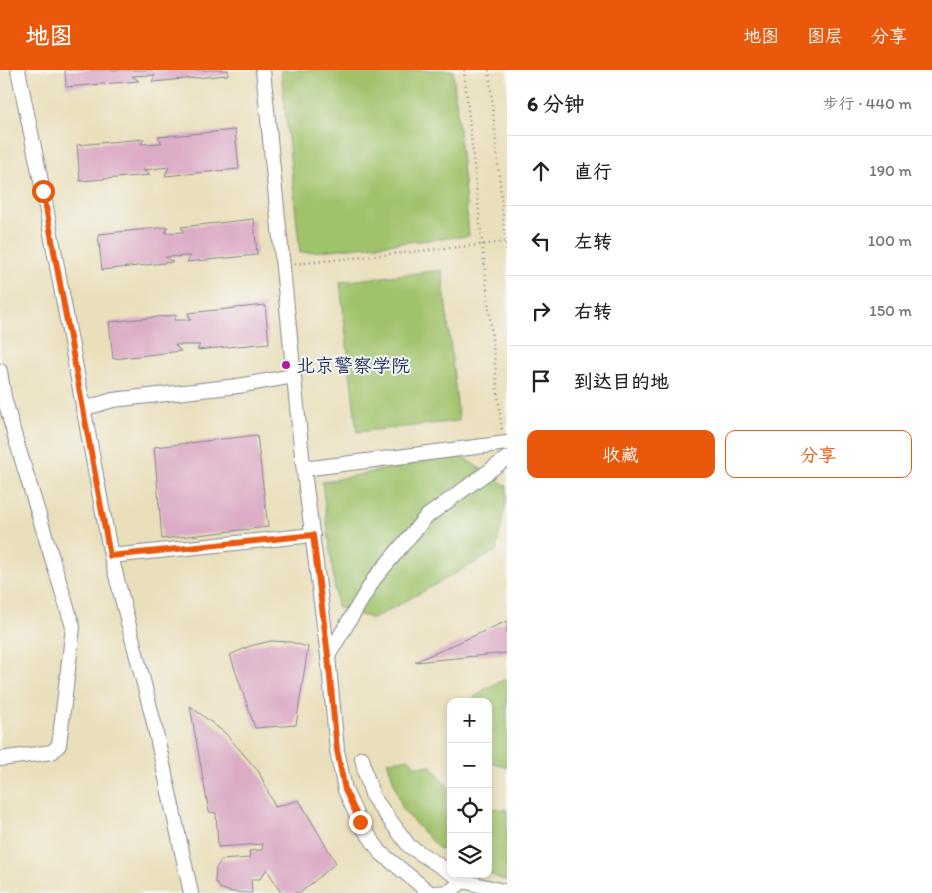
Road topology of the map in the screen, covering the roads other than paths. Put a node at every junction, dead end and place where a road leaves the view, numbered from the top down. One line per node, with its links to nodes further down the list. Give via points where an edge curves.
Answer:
1 (18, 70): 5 (street)
2 (263, 70): 4 (street)
3 (0, 371): 13 (street, via 14,437 73,627 58,745 52,752)
4 (294, 376): 5 (street, via 238,386 113,400); 8 (street)
5 (83, 408): 10 (street)
6 (505, 443): 8 (street)
7 (507, 458): 11 (street, via 426,517 374,579)
8 (304, 469): 9 (street)
9 (313, 535): 10 (street); 11 (street)
10 (110, 556): 16 (street, via 154,718)
11 (328, 656): 17 (street, via 337,750 345,790 360,822 381,853)
12 (362, 758): 14 (street, via 373,797 409,846)
13 (0, 759)
14 (457, 880): 15 (street); 18 (street, via 449,892)
15 (507, 892)
16 (191, 893)
17 (430, 893)
18 (435, 893)

